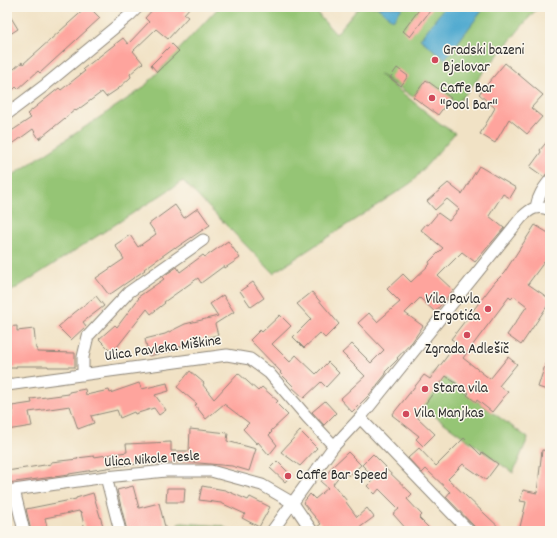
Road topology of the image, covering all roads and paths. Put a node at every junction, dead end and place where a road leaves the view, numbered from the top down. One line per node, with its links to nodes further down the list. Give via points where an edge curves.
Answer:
1 (138, 7): 2 (street, via 56,77)
2 (7, 114)
3 (550, 180): 4 (street, via 542,190)
4 (536, 207): 5 (street); 9 (street, via 521,218)
5 (550, 210)
6 (203, 240): 7 (street, via 129,292 88,336 83,357)
7 (83, 375): 8 (street, Ulica Pavleka Miškine); 10 (street, Ulica Pavleka Miškine, via 228,355 250,359 268,373)
8 (7, 385)
9 (360, 418): 10 (street); 18 (street)
10 (334, 446): 13 (street)
11 (106, 477): 12 (street, Ulica Nikole Tesle); 13 (street, Ulica Nikole Tesle, via 211,471 262,485); 15 (street)
12 (11, 491): 14 (street)
13 (294, 503): 16 (street); 17 (street)
14 (24, 531)
15 (120, 531)
16 (272, 531)
17 (312, 531)
18 (469, 531)

